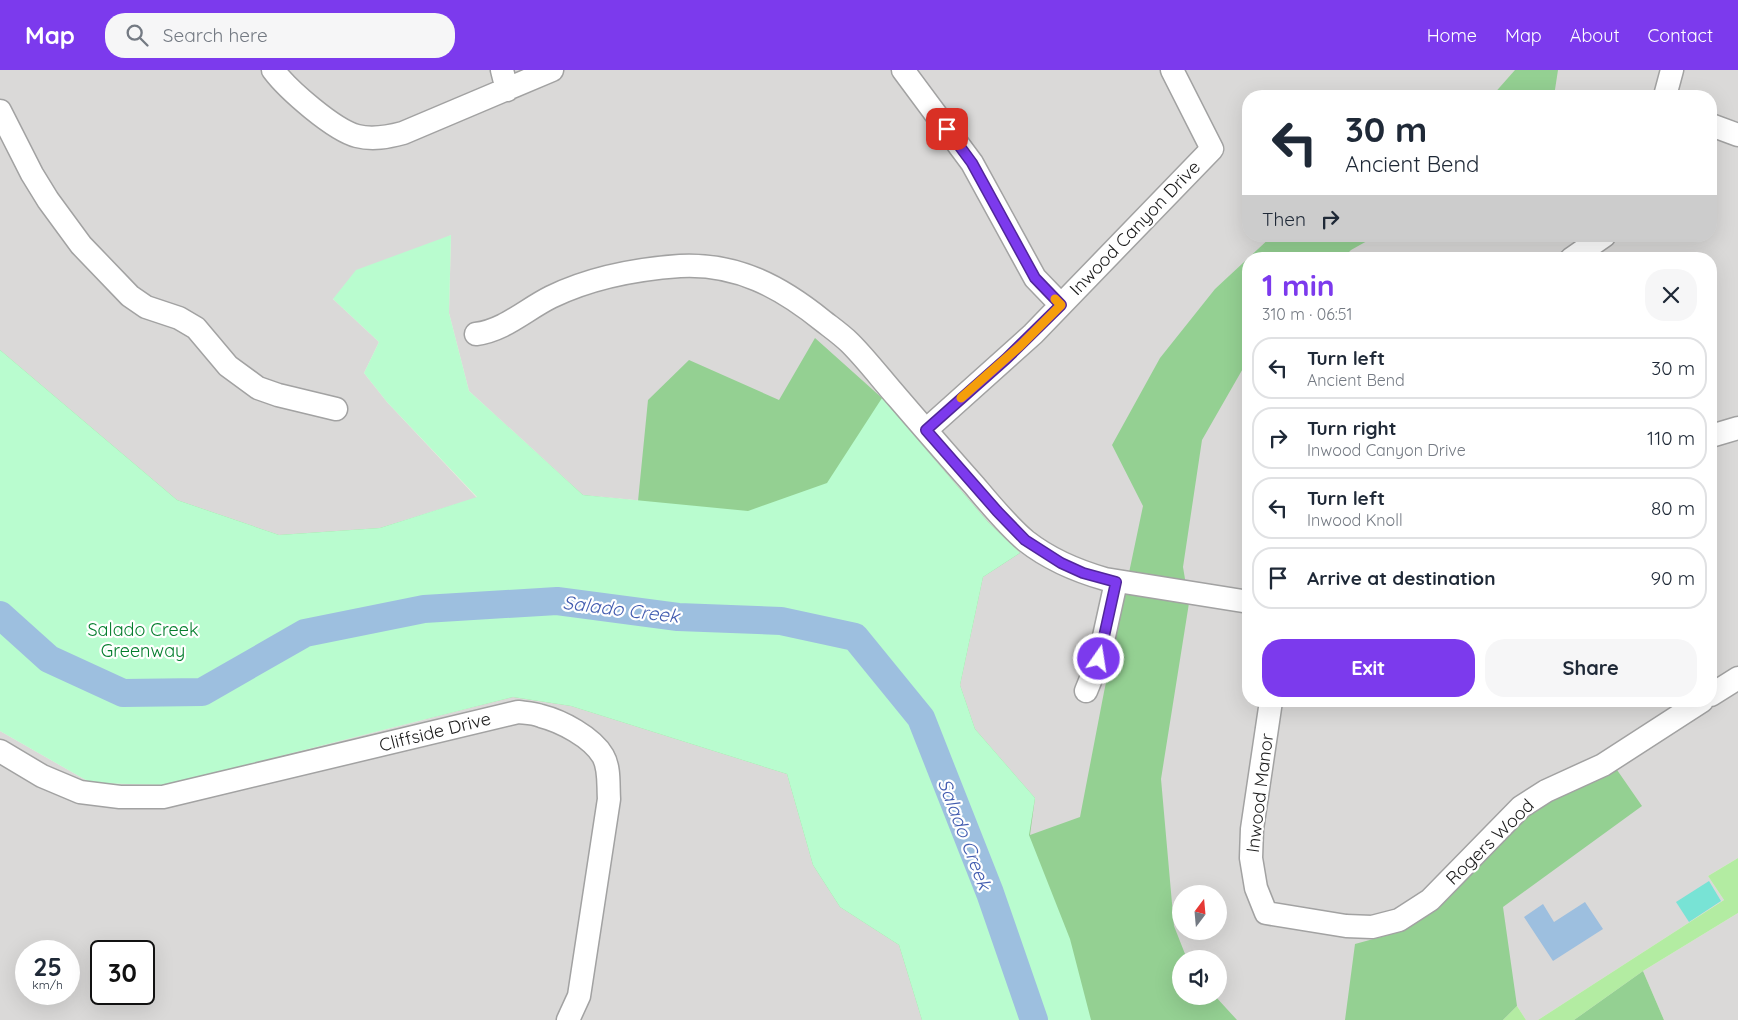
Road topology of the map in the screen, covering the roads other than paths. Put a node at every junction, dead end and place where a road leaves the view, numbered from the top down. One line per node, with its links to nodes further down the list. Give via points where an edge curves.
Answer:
1 (273, 70): 6 (street, via 283,83 337,128 358,136 380,139 403,133)
2 (552, 70): 6 (street)
3 (903, 70): 13 (street, via 972,163 1035,278)
4 (1172, 70): 13 (street, Inwood Canyon Drive, via 1212,149)
5 (1672, 70): 7 (street)
6 (504, 80)
7 (1667, 90)
8 (0, 111): 15 (street, via 48,200 81,245 130,296 146,307 179,318 196,328 228,366 258,388)
9 (1717, 127): 10 (street)
10 (1738, 136)
11 (1595, 242): 12 (street)
12 (1581, 252)
13 (1061, 305): 17 (street, Inwood Canyon Drive)
14 (476, 334): 17 (street, via 490,332 548,298 592,281 680,266 736,272 770,285 802,304 849,343)
15 (336, 409)
16 (1738, 428): 18 (street)
17 (926, 430): 19 (street, via 1025,540 1083,573)
18 (1717, 434)
19 (1116, 582): 20 (street); 22 (street, via 1099,659)
20 (1242, 601)
21 (1738, 678): 23 (street)
22 (1086, 691)
23 (1717, 691)
24 (1270, 707): 27 (street, Inwood Manor, via 1252,829 1251,858 1256,888)
25 (1693, 707): 27 (street, Rogers Wood, via 1603,765 1546,791 1521,807 1430,900 1399,920 1372,927 1346,926)
26 (0, 750): 28 (street, Cliffside Drive, via 42,776 80,792 120,797 163,797 518,712 542,716 564,725 587,737 603,756 608,772 609,798 579,996)
27 (1266, 913)
28 (568, 1020)

